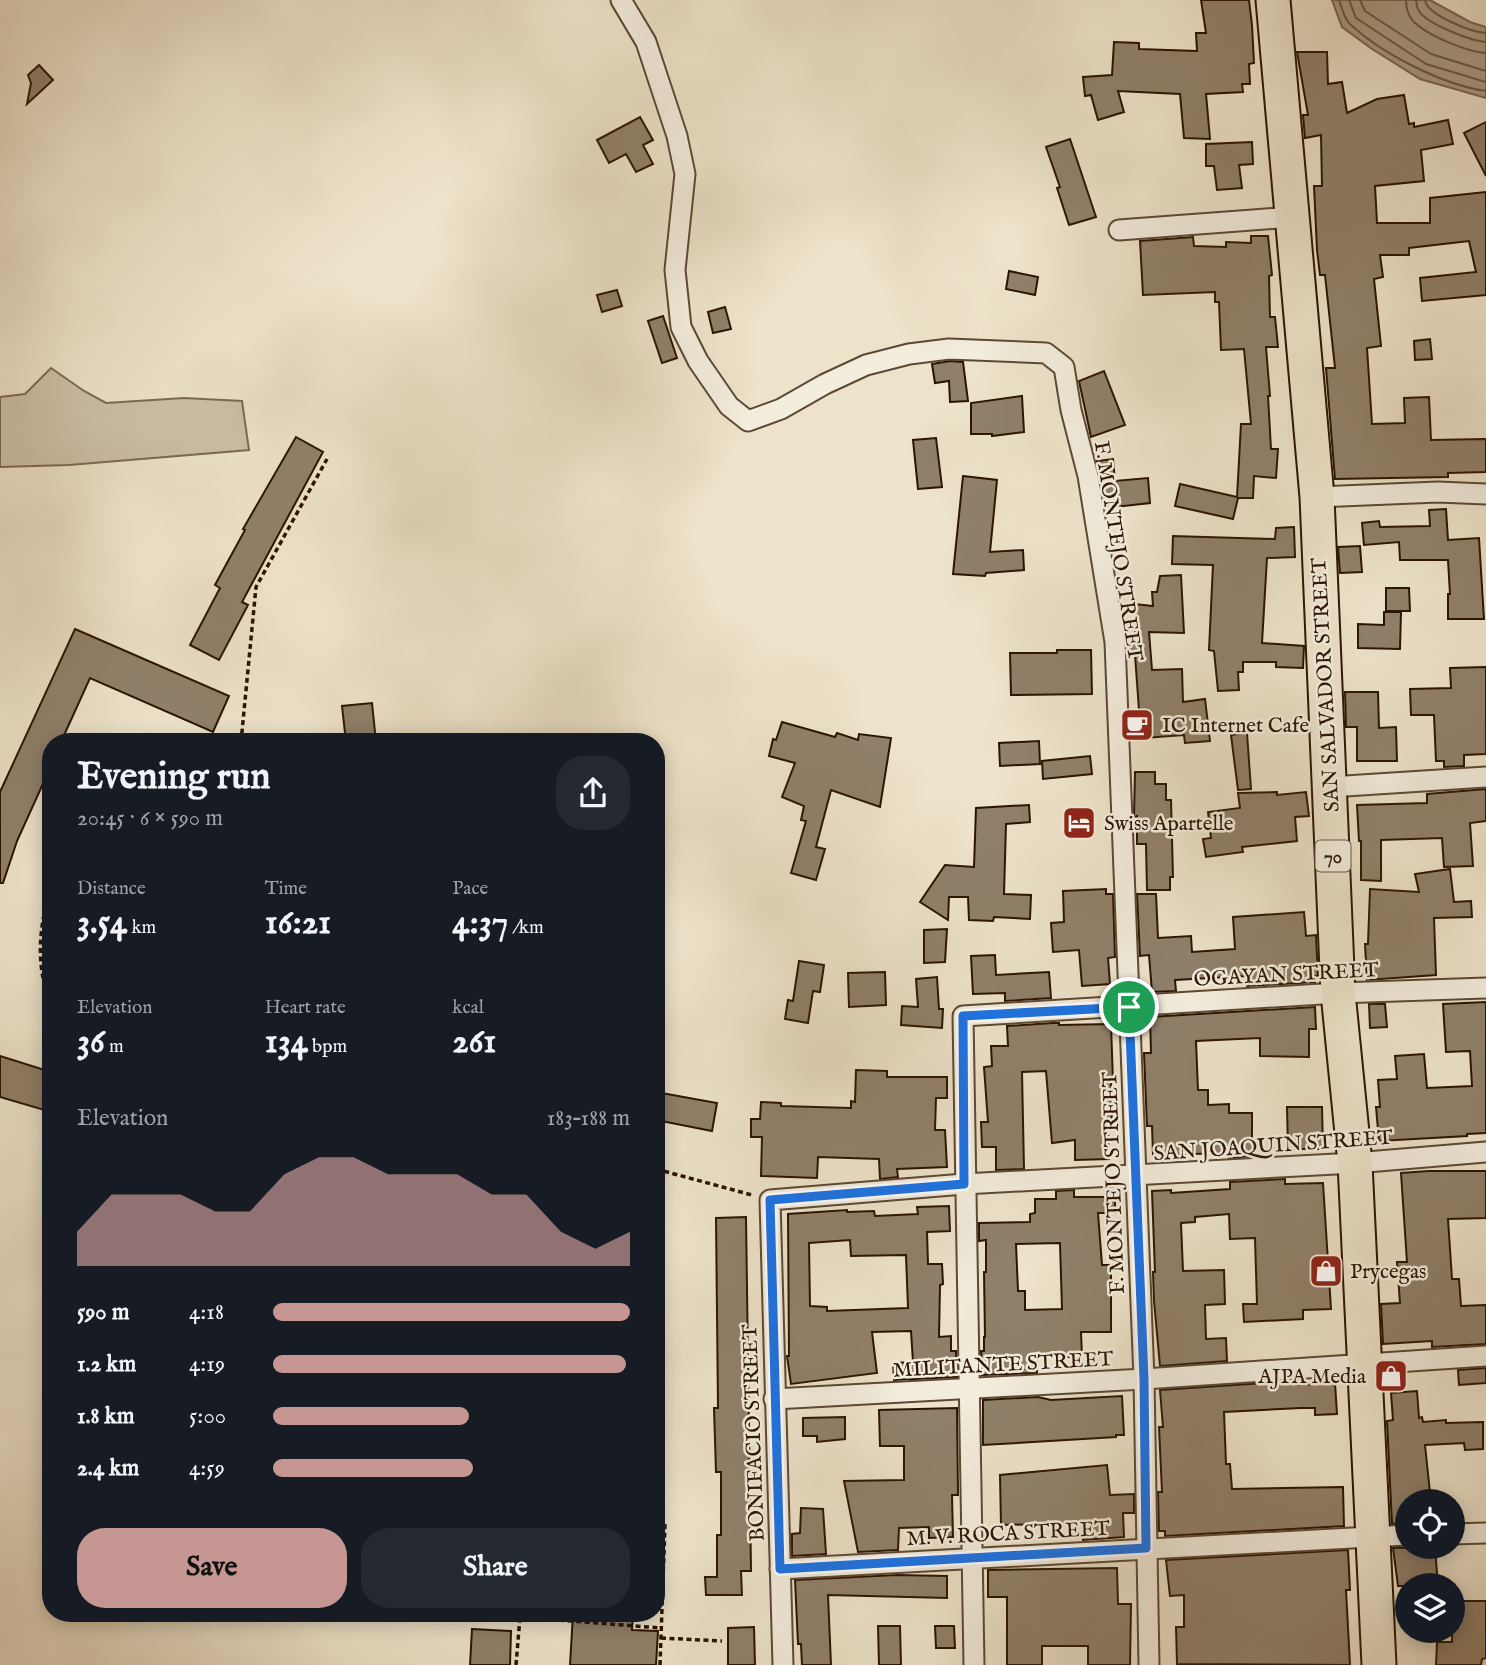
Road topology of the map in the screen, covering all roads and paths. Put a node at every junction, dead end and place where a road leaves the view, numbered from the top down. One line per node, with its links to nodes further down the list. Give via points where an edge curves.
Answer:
1 (621, 0): 16 (street, F. MONTEJO STREET, via 646,42 685,174 675,270 681,327 729,406 748,421 866,365 949,349 1046,353 1064,366 1088,476 1115,642)
2 (1273, 0): 3 (highway, SAN SALVADOR STREET / 70)
3 (1292, 216): 4 (street); 7 (highway, SAN SALVADOR STREET / 70)
4 (1119, 230)
5 (327, 459): 8 (path, via 256,587)
6 (1486, 494): 7 (street)
7 (1317, 496): 10 (highway, SAN SALVADOR STREET / 70)
8 (243, 733)
9 (1486, 777): 10 (street)
10 (1330, 787): 15 (highway, SAN SALVADOR STREET / 70)
11 (42, 921): 12 (path)
12 (40, 951): 13 (path)
13 (42, 981)
14 (1486, 988): 15 (street, OGAYAN STREET)
15 (1338, 993): 16 (street, OGAYAN STREET); 18 (highway, SAN SALVADOR STREET / 70)
16 (1129, 1007): 20 (street, F. MONTEJO STREET); 21 (street, OGAYAN STREET, via 963,1016)
17 (1486, 1152): 18 (street, SAN JOAQUIN STREET)
18 (1354, 1163): 20 (street, SAN JOAQUIN STREET); 24 (highway, SAN SALVADOR STREET / 70)
19 (665, 1171): 22 (path)
20 (1134, 1177): 21 (street, SAN JOAQUIN STREET); 25 (street, F. MONTEJO STREET)
21 (964, 1184): 22 (street, SAN JOAQUIN STREET); 26 (street)
22 (770, 1200): 27 (street, BONIFACIO STREET)
23 (1486, 1356): 24 (street, MILITANTE STREET)
24 (1364, 1363): 25 (street, MILITANTE STREET); 31 (highway, SAN SALVADOR STREET / 70)
25 (1144, 1379): 26 (street, MILITANTE STREET); 32 (street, F. MONTEJO STREET)
26 (970, 1388): 27 (street, MILITANTE STREET); 33 (street)
27 (774, 1399): 34 (street, BONIFACIO STREET)
28 (1486, 1533): 29 (street)
29 (1465, 1534)
30 (1395, 1535): 31 (street, M. V. ROCA STREET)
31 (1373, 1536): 32 (street, M. V. ROCA STREET); 46 (highway, SAN SALVADOR STREET / 70)
32 (1146, 1548): 33 (street, M. V. ROCA STREET); 45 (street, F. MONTEJO STREET)
33 (974, 1558): 34 (street, M. V. ROCA STREET); 44 (street)
34 (780, 1569): 43 (street, BONIFACIO STREET)
35 (520, 1622): 41 (path)
36 (585, 1622): 38 (path)
37 (662, 1622): 38 (path)
38 (662, 1628): 39 (path)
39 (661, 1638): 40 (path); 42 (path)
40 (722, 1641)
41 (516, 1665)
42 (660, 1665)
43 (783, 1665)
44 (974, 1665)
45 (1149, 1665)
46 (1378, 1665)

